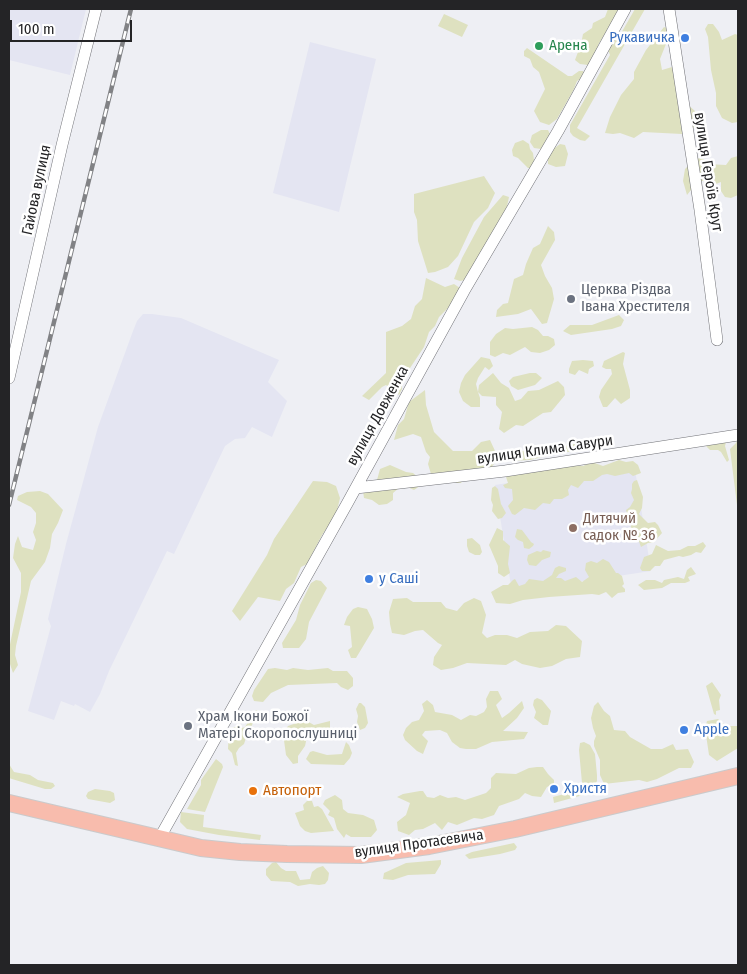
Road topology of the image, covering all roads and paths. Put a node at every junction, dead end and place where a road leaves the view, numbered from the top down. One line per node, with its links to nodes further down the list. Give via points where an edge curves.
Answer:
1 (96, 9): 5 (street, Гайова вулиця)
2 (626, 9): 7 (street, вулиця Довженка, via 464,291)
3 (669, 9): 4 (street, вулиця Героїв Крут)
4 (717, 340)
5 (9, 378)
6 (738, 435): 7 (street, вулиця Клима Савури, via 505,471)
7 (356, 488): 10 (street, вулиця Довженка)
8 (738, 776): 10 (highway, вулиця Протасевича, via 515,829 383,853 240,852)
9 (9, 804): 10 (highway, вулиця Протасевича)
10 (159, 839)

